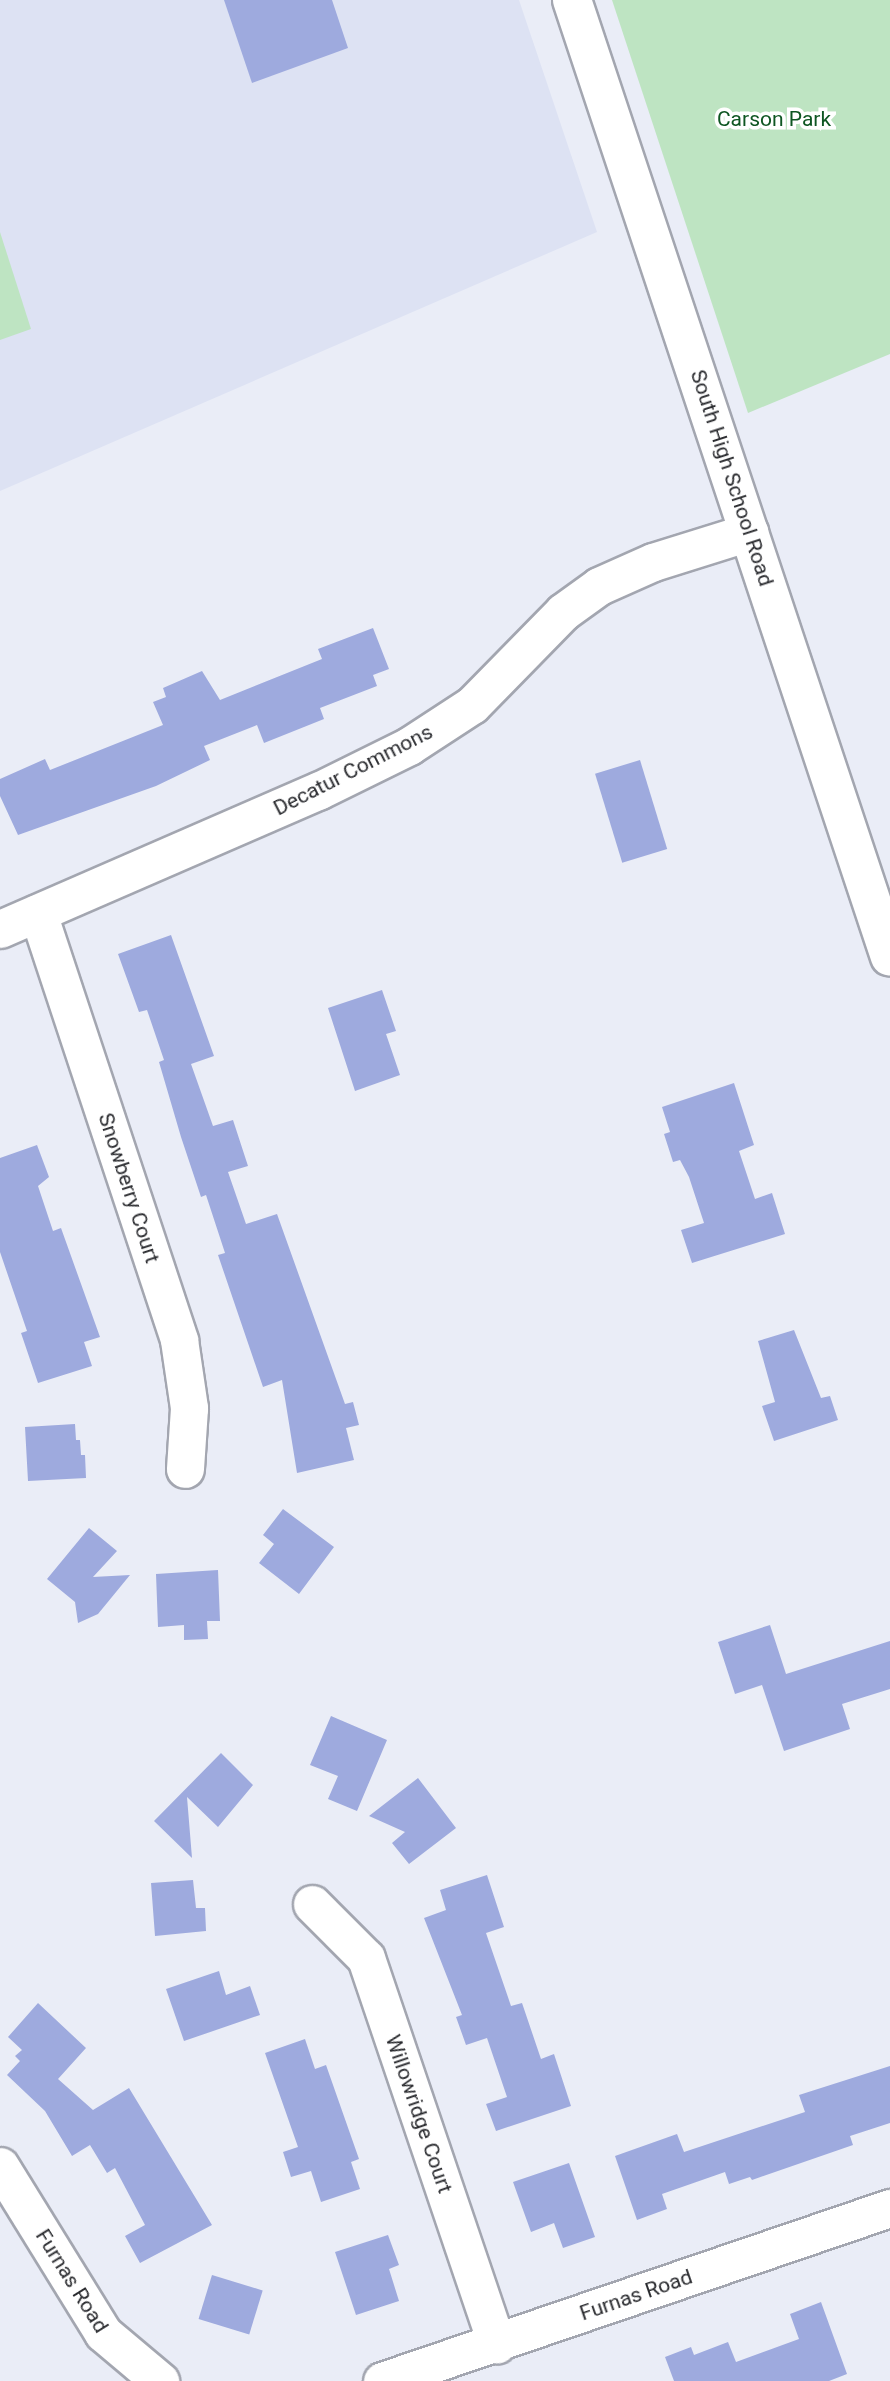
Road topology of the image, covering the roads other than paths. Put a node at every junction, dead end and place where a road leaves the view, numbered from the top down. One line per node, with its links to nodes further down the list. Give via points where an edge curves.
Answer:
1 (572, 0): 2 (main road, South High School Road)
2 (750, 531): 3 (street, Decatur Commons, via 653,562 599,586 563,612 472,705 409,746 318,791); 5 (main road, South High School Road)
3 (38, 913): 4 (street, Decatur Commons); 6 (street, Snowberry Court, via 179,1340 190,1408)
4 (0, 929)
5 (890, 957)
6 (186, 1469)
7 (312, 1904): 10 (street, Willowridge Court, via 366,1958)
8 (0, 2166): 11 (street, Furnas Road, via 103,2333)
9 (890, 2207): 10 (street, Furnas Road)
10 (497, 2343): 12 (street, Furnas Road)
11 (160, 2381)
12 (382, 2381)

